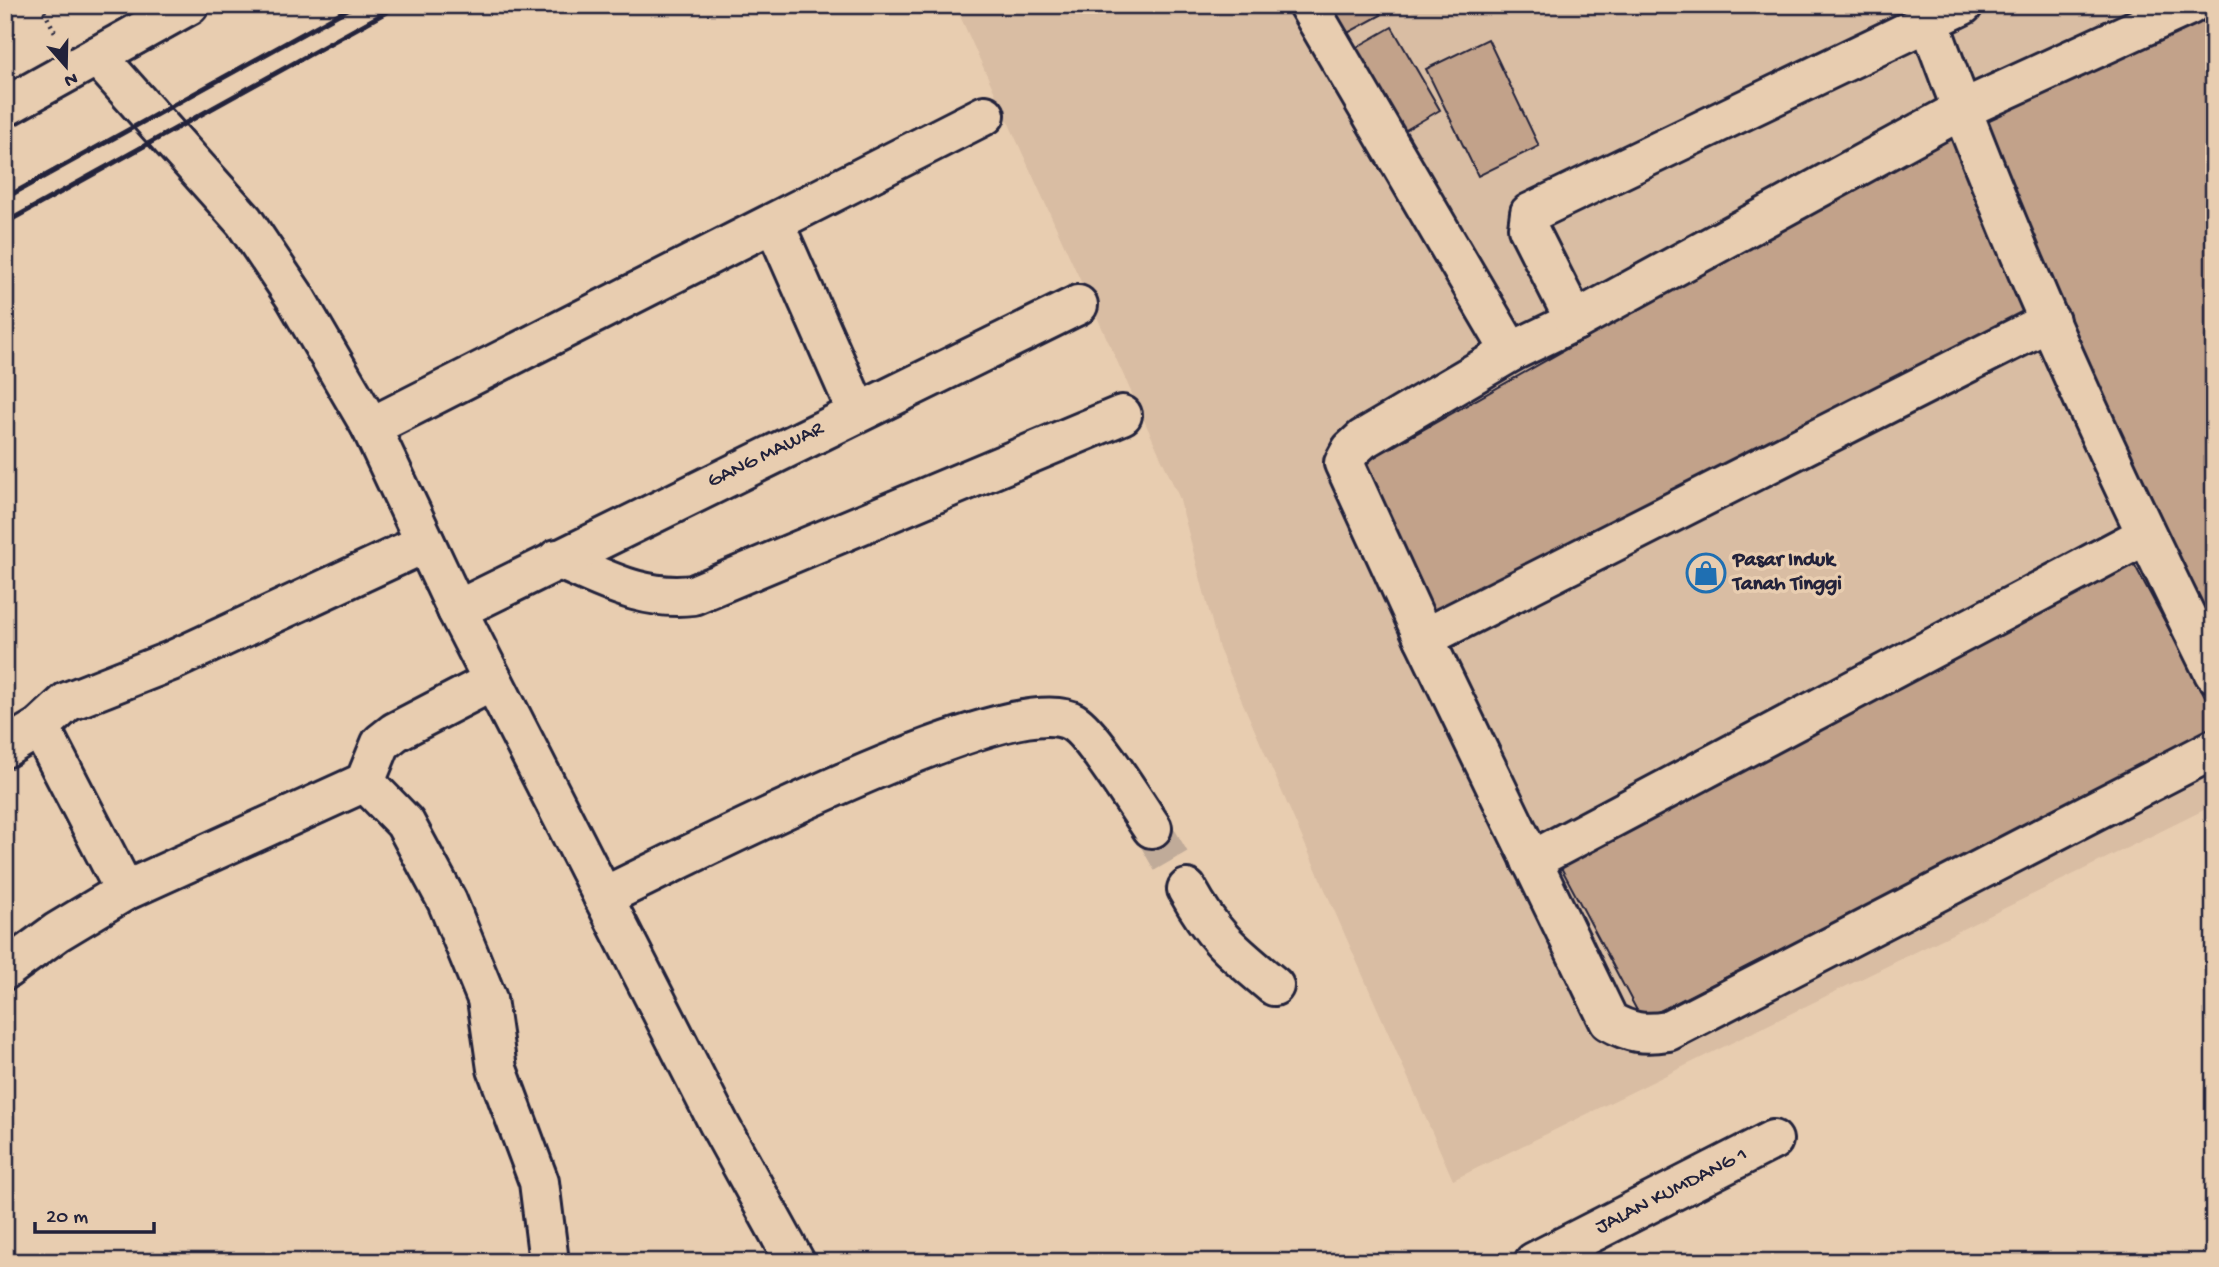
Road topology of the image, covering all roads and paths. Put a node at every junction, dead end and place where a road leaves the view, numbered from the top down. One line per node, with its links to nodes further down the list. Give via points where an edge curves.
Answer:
1 (189, 5): 5 (street)
2 (1308, 5): 13 (street)
3 (2190, 5): 7 (street)
4 (1946, 13): 7 (street); 11 (street, via 1530,213 1528,228)
5 (97, 56): 6 (street); 16 (street, via 244,221 295,297)
6 (5, 107)
7 (1961, 110): 11 (street); 12 (street)
8 (985, 115): 9 (street)
9 (774, 223): 14 (street); 16 (street)
10 (1078, 305): 14 (street, GANG MAWAR)
11 (1575, 321): 13 (street)
12 (2050, 321): 17 (street); 21 (street)
13 (1511, 352): 21 (street, via 1363,439 1345,463)
14 (857, 411): 19 (street, GANG MAWAR)
15 (1122, 415): 19 (street, via 693,595 666,598 639,593)
16 (370, 428): 18 (street)
17 (2146, 535): 22 (street); 29 (street)
18 (425, 543): 20 (street); 24 (street, via 171,661 67,702)
19 (557, 559): 20 (street, GANG MAWAR)
20 (457, 610): 23 (street)
21 (1424, 638): 29 (street)
22 (2214, 673)
23 (493, 681): 27 (street, via 381,743); 32 (street)
24 (40, 727): 25 (street); 31 (street)
25 (5, 748)
26 (2214, 749): 29 (street, via 1668,1031 1628,1032 1609,1021)
27 (365, 782): 31 (street); 36 (street, via 405,823 447,901 487,999 497,1069 539,1182)
28 (1152, 828): 32 (street, via 1074,723 1054,716 1035,718 902,756)
29 (1531, 860)
30 (1187, 889): 34 (street, via 1207,925)
31 (125, 891): 33 (street)
32 (603, 897): 37 (street)
33 (5, 970)
34 (1274, 986)
35 (1773, 1140): 38 (street, JALAN KUMDANG 1)
36 (549, 1262)
37 (795, 1262)
38 (1534, 1262)

